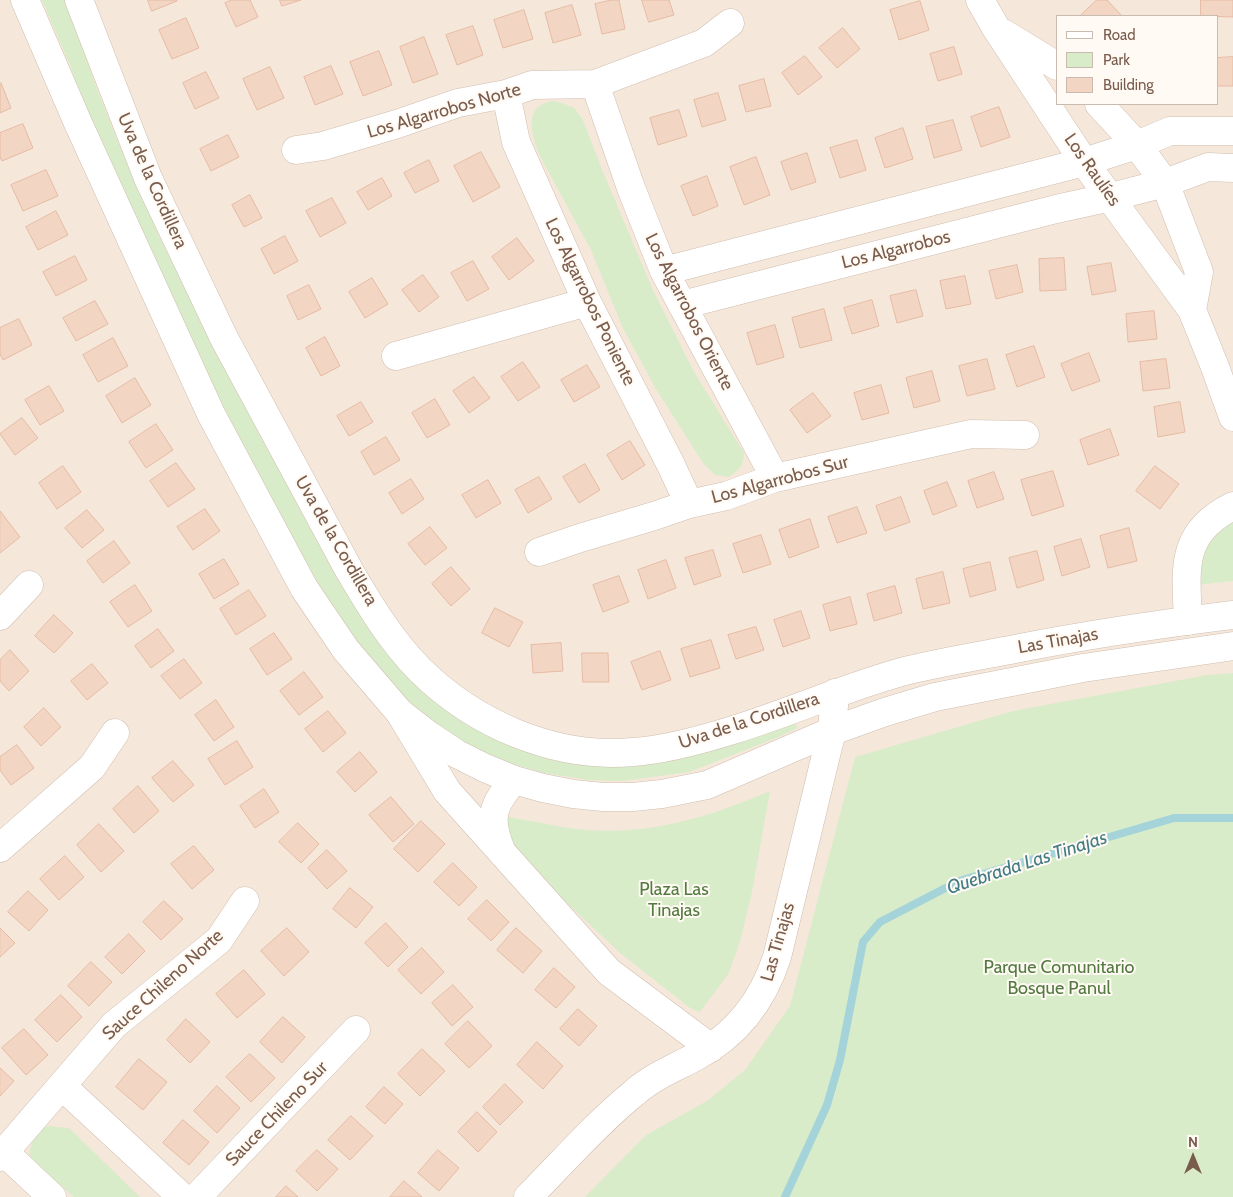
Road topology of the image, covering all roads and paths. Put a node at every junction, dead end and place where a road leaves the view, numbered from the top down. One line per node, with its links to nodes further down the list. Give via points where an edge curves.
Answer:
1 (26, 0): 34 (street, Uva de la Cordillera, via 78,123 211,414 304,588 346,650)
2 (79, 0): 33 (street, Uva de la Cordillera, via 148,178 224,338 365,597 398,645 440,689 478,714 519,734 548,744 605,752 633,752 678,745 732,731)
3 (980, 0): 5 (street, Los Raulíes)
4 (730, 23): 7 (street, Los Algarrobos Norte, via 704,43)
5 (996, 28): 6 (street, Los Raulíes); 13 (street, Los Raulíes)
6 (1056, 65)
7 (595, 84): 8 (street, Los Algarrobos Norte, via 532,85); 17 (street, Los Algarrobos Oriente, via 630,188)
8 (506, 94): 12 (street, Los Algarrobos Norte, via 458,103 323,146); 18 (street, Los Algarrobos Poniente, via 516,142)
9 (1100, 105): 11 (street)
10 (1233, 131): 11 (street, via 1170,131)
11 (1137, 145): 13 (street); 15 (street)
12 (296, 150)
13 (1084, 162): 16 (street, Los Raulíes); 17 (street)
14 (1233, 168): 15 (street, Los Algarrobos, via 1208,167)
15 (1165, 183): 16 (street, Los Algarrobos); 20 (street, via 1199,272)
16 (1111, 197): 19 (street, Los Algarrobos); 20 (street, Los Raulíes)
17 (664, 270): 19 (street, Los Algarrobos Oriente)
18 (587, 302): 21 (street); 25 (street, Los Algarrobos Poniente)
19 (682, 305): 24 (street, Los Algarrobos Oriente)
20 (1192, 310): 22 (street, Los Raulíes)
21 (396, 356)
22 (1233, 417)
23 (1026, 435): 24 (street, Los Algarrobos Sur, via 971,434)
24 (776, 478): 25 (street, Los Algarrobos Sur, via 726,496)
25 (689, 504): 27 (street, Los Algarrobos Sur)
26 (1233, 506): 31 (street, via 1207,522 1191,546 1186,573)
27 (539, 552)
28 (29, 585): 30 (street)
29 (1233, 615): 31 (street, Las Tinajas)
30 (0, 616)
31 (1188, 620): 33 (street, Las Tinajas, via 1068,639 906,671)
32 (1233, 646): 35 (street, Las Tinajas, via 1082,668 935,697)
33 (835, 693): 35 (street, Las Tinajas)
34 (400, 713): 37 (street, Uva de la Cordillera, via 457,754); 39 (street, Uva de la Cordillera, via 447,791)
35 (832, 731): 37 (street, Uva de la Cordillera, via 707,785 662,794 633,797 573,794); 42 (street, Las Tinajas, via 772,973 756,1004 743,1020)
36 (115, 733): 38 (street, via 92,767)
37 (514, 780): 39 (street, Uva de la Cordillera, via 502,794 494,815 493,827)
38 (0, 848)
39 (504, 856): 42 (street, Uva de la Cordillera, via 609,972)
40 (245, 901): 43 (street, Sauce Chileno Norte, via 219,940 114,1025)
41 (356, 1030): 47 (street, Sauce Chileno Sur)
42 (711, 1048): 48 (street, Las Tinajas, via 634,1092)
43 (62, 1086): 44 (street, Sauce Chileno Norte); 46 (street)
44 (2, 1154): 45 (street)
45 (52, 1197)
46 (182, 1197)
47 (197, 1197)
48 (528, 1197)

